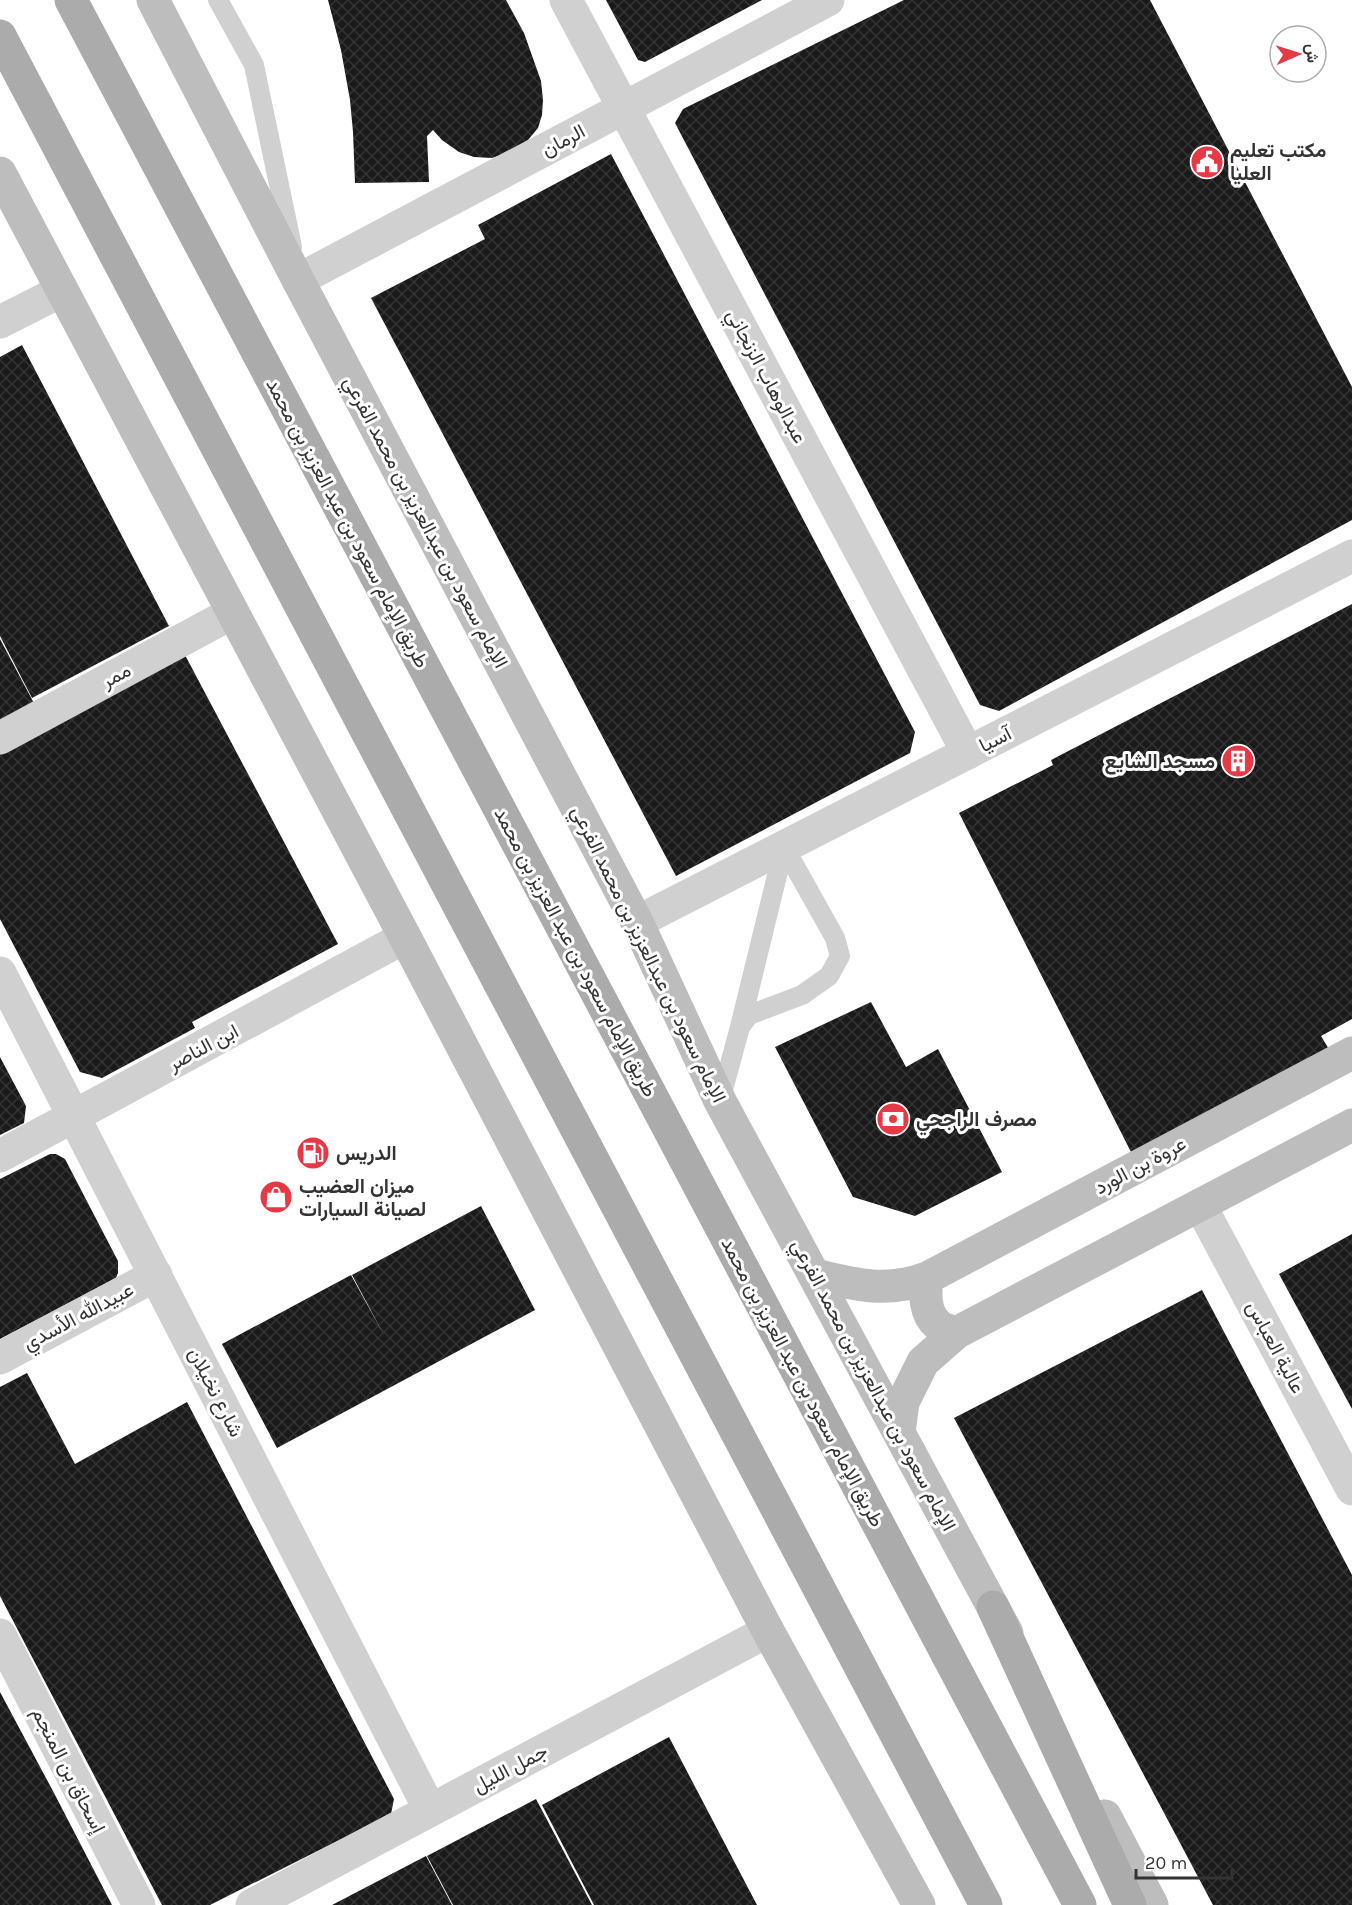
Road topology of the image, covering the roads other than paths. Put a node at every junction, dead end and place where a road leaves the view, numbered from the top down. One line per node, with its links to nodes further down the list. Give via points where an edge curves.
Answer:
1 (71, 0): 42 (main road, طريق الإمام سعود بن عبد العزيز بن محمد)
2 (153, 0): 9 (street, الإمام سعود بن عبدالعزيز بن محمد الفرعي)
3 (218, 0): 9 (lane, via 254,65)
4 (566, 0): 7 (street, عبدالوهاب الزنجاني)
5 (828, 0): 7 (street, الرمان)
6 (0, 36): 41 (main road)
7 (623, 108): 9 (street, الرمان); 15 (street, عبدالوهاب الزنجاني)
8 (0, 172): 10 (street)
9 (298, 279): 17 (street, الإمام سعود بن عبدالعزيز بن محمد الفرعي)
10 (61, 291): 11 (street); 13 (street)
11 (0, 322)
12 (1352, 556): 15 (street, آسيا)
13 (232, 613): 14 (street, ممر); 18 (street)
14 (0, 738)
15 (968, 753): 16 (street, آسيا)
16 (784, 847): 17 (street, آسيا); 20 (lane); 20 (lane, via 835,938 840,956 829,976 811,989 749,1016)
17 (637, 922): 22 (street, الإمام سعود بن عبدالعزيز بن محمد الفرعي)
18 (405, 937): 23 (street, ابن الناصر); 35 (street)
19 (0, 973): 23 (street, شارع نخيلان)
20 (740, 1027): 22 (lane)
21 (1352, 1053): 29 (street, عروة بن الورد)
22 (720, 1101): 28 (street, الإمام سعود بن عبدالعزيز بن محمد الفرعي)
23 (74, 1116): 25 (street, ابن الناصر); 27 (street, شارع نخيلان)
24 (1352, 1125): 26 (street)
25 (0, 1156)
26 (1200, 1205): 30 (street); 33 (street, عالية العباس)
27 (156, 1275): 31 (street, عبيدالله الأسدي); 37 (street, شارع نخيلان)
28 (815, 1275): 29 (street, عروة بن الورد, via 880,1287 908,1285); 32 (street, الإمام سعود بن عبدالعزيز بن محمد الفرعي)
29 (927, 1278): 30 (street, via 928,1311 938,1326)
30 (956, 1333): 32 (street, via 923,1362 903,1402)
31 (0, 1358)
32 (899, 1432): 34 (street, الإمام سعود بن عبدالعزيز بن محمد الفرعي)
33 (1352, 1489)
34 (993, 1607): 43 (main road); 44 (street, الإمام سعود بن عبدالعزيز بن محمد الفرعي)
35 (768, 1631): 37 (street, جمل الليل); 40 (street)
36 (0, 1635): 38 (street, إسحاق بن المنجم)
37 (430, 1810): 39 (street, جمل الليل)
38 (139, 1905)
39 (252, 1905)
40 (919, 1905)
41 (986, 1905)
42 (1080, 1905)
43 (1130, 1905)
44 (1152, 1905)

